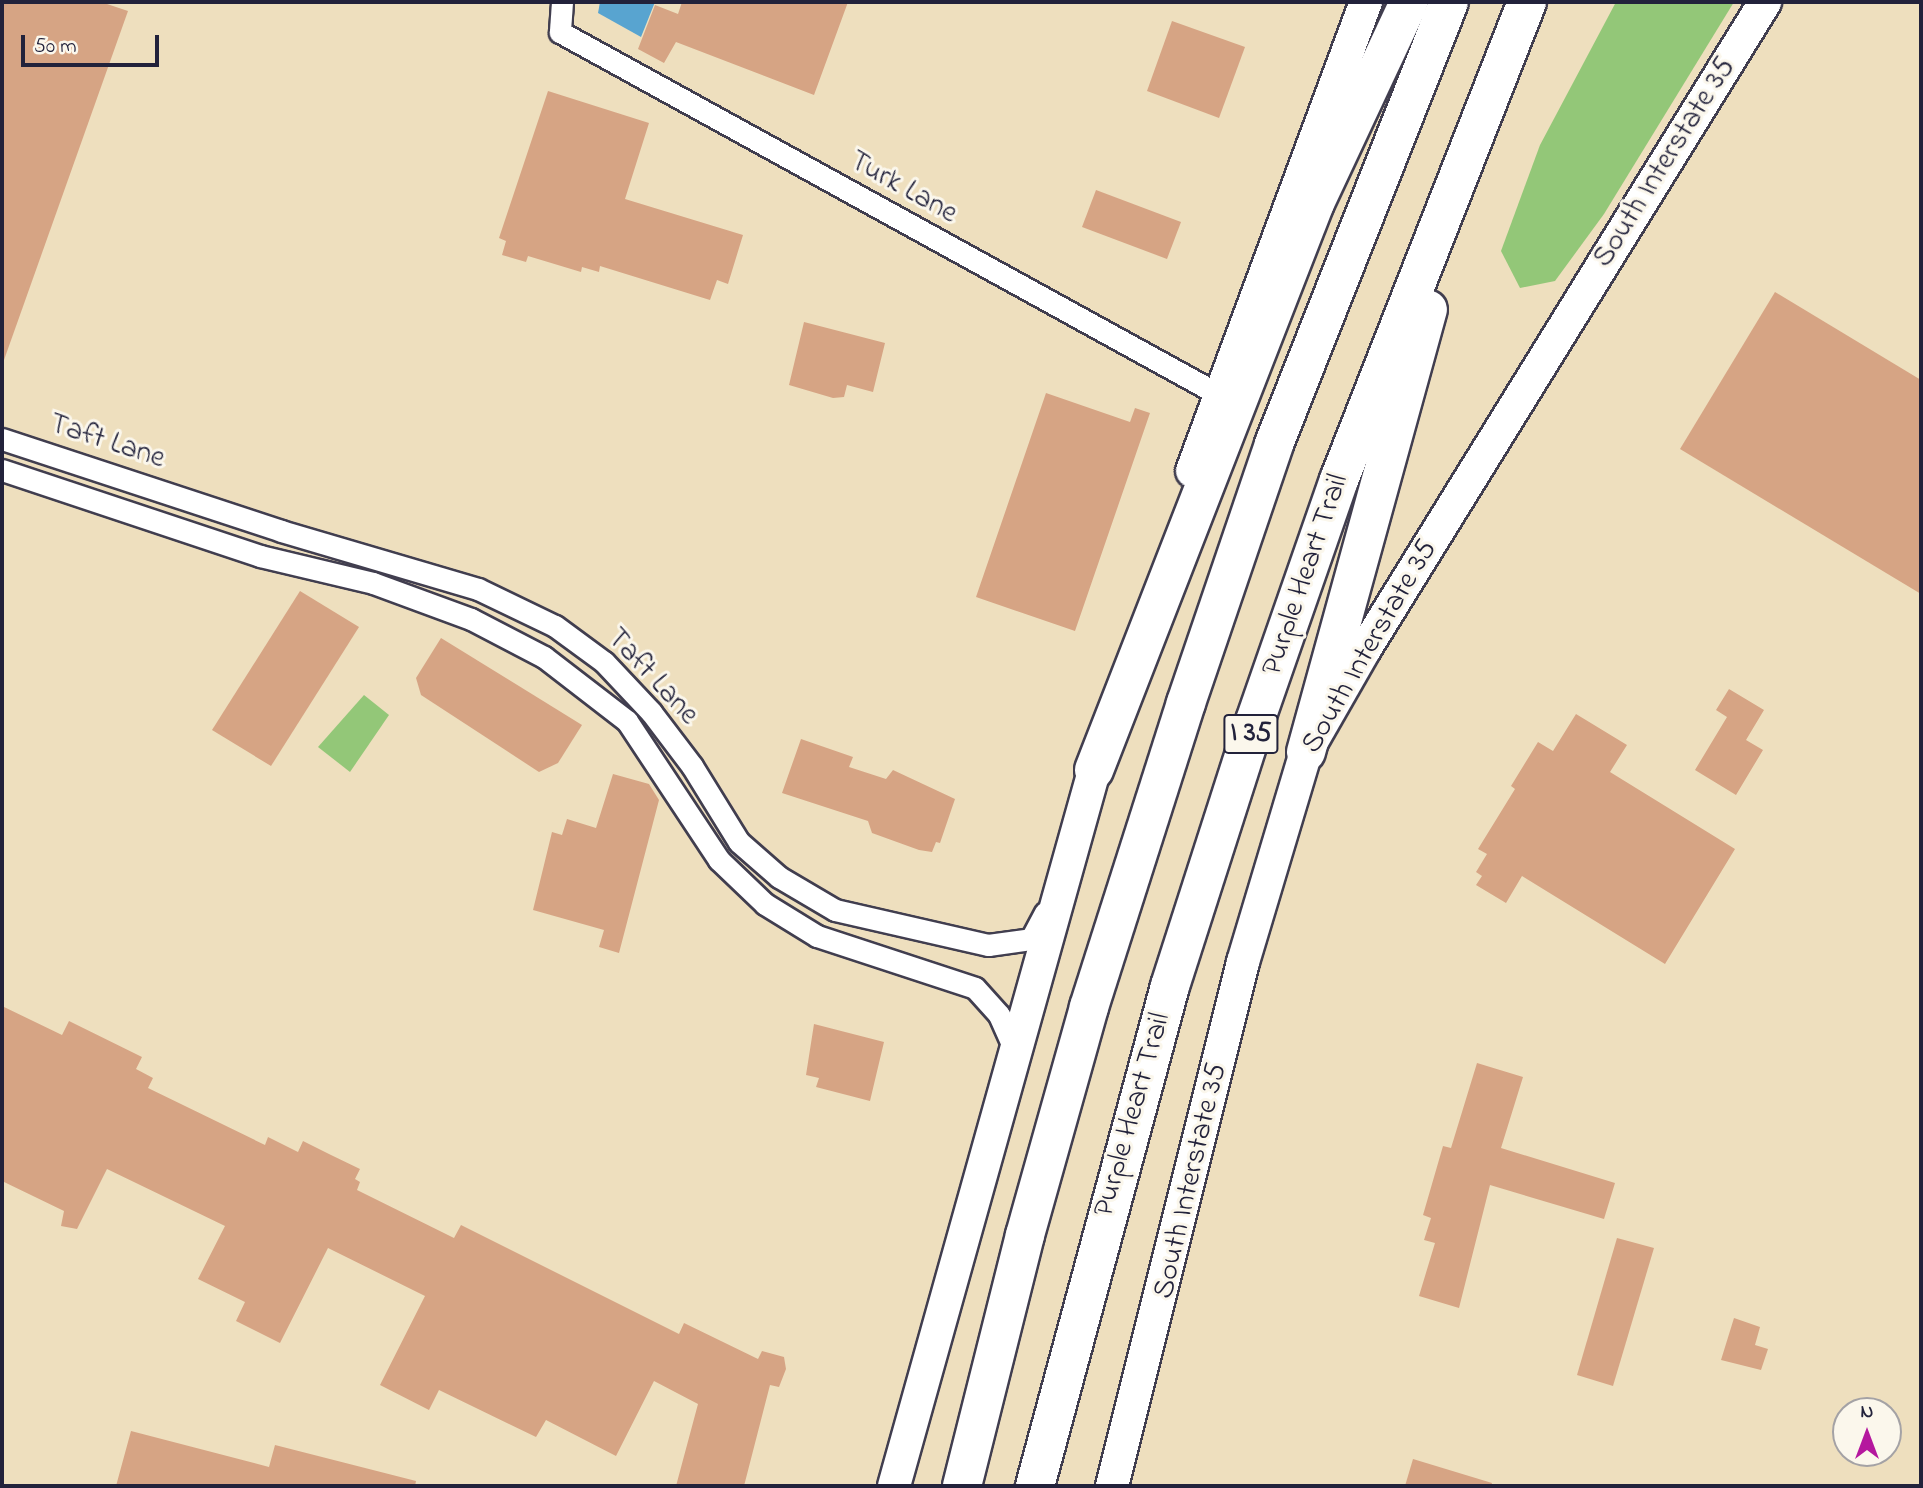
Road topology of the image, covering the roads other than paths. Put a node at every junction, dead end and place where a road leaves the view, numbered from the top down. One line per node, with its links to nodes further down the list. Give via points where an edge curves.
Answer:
1 (562, 2): 7 (street, Turk Lane, via 560,32)
2 (1366, 2): 7 (main road)
3 (1409, 2): 11 (highway, via 1315,203)
4 (1449, 2): 15 (highway, I 35, via 1274,444 1186,703 1089,1007)
5 (1765, 2): 10 (main road, South Interstate 35)
6 (1525, 6): 10 (highway, via 1389,440); 16 (highway, Purple Heart Trail / I 35, via 1357,430 1251,734 1170,986)
7 (1218, 394): 11 (main road)
8 (2, 439): 12 (street, Taft Lane, via 281,531 478,589 555,626 604,662 651,712 692,766 739,842 779,877 835,910 988,945 1031,939)
9 (2, 470): 13 (street, Taft Lane, via 260,556 373,583 471,619 544,657 627,721 719,860 765,904 817,936 975,988 999,1015)
10 (1306, 752): 17 (main road, South Interstate 35, via 1243,962)
11 (1094, 770): 12 (main road)
12 (1060, 883): 13 (main road)
13 (1014, 1049): 14 (main road)
14 (894, 1486)
15 (962, 1486)
16 (1035, 1486)
17 (1112, 1486)

